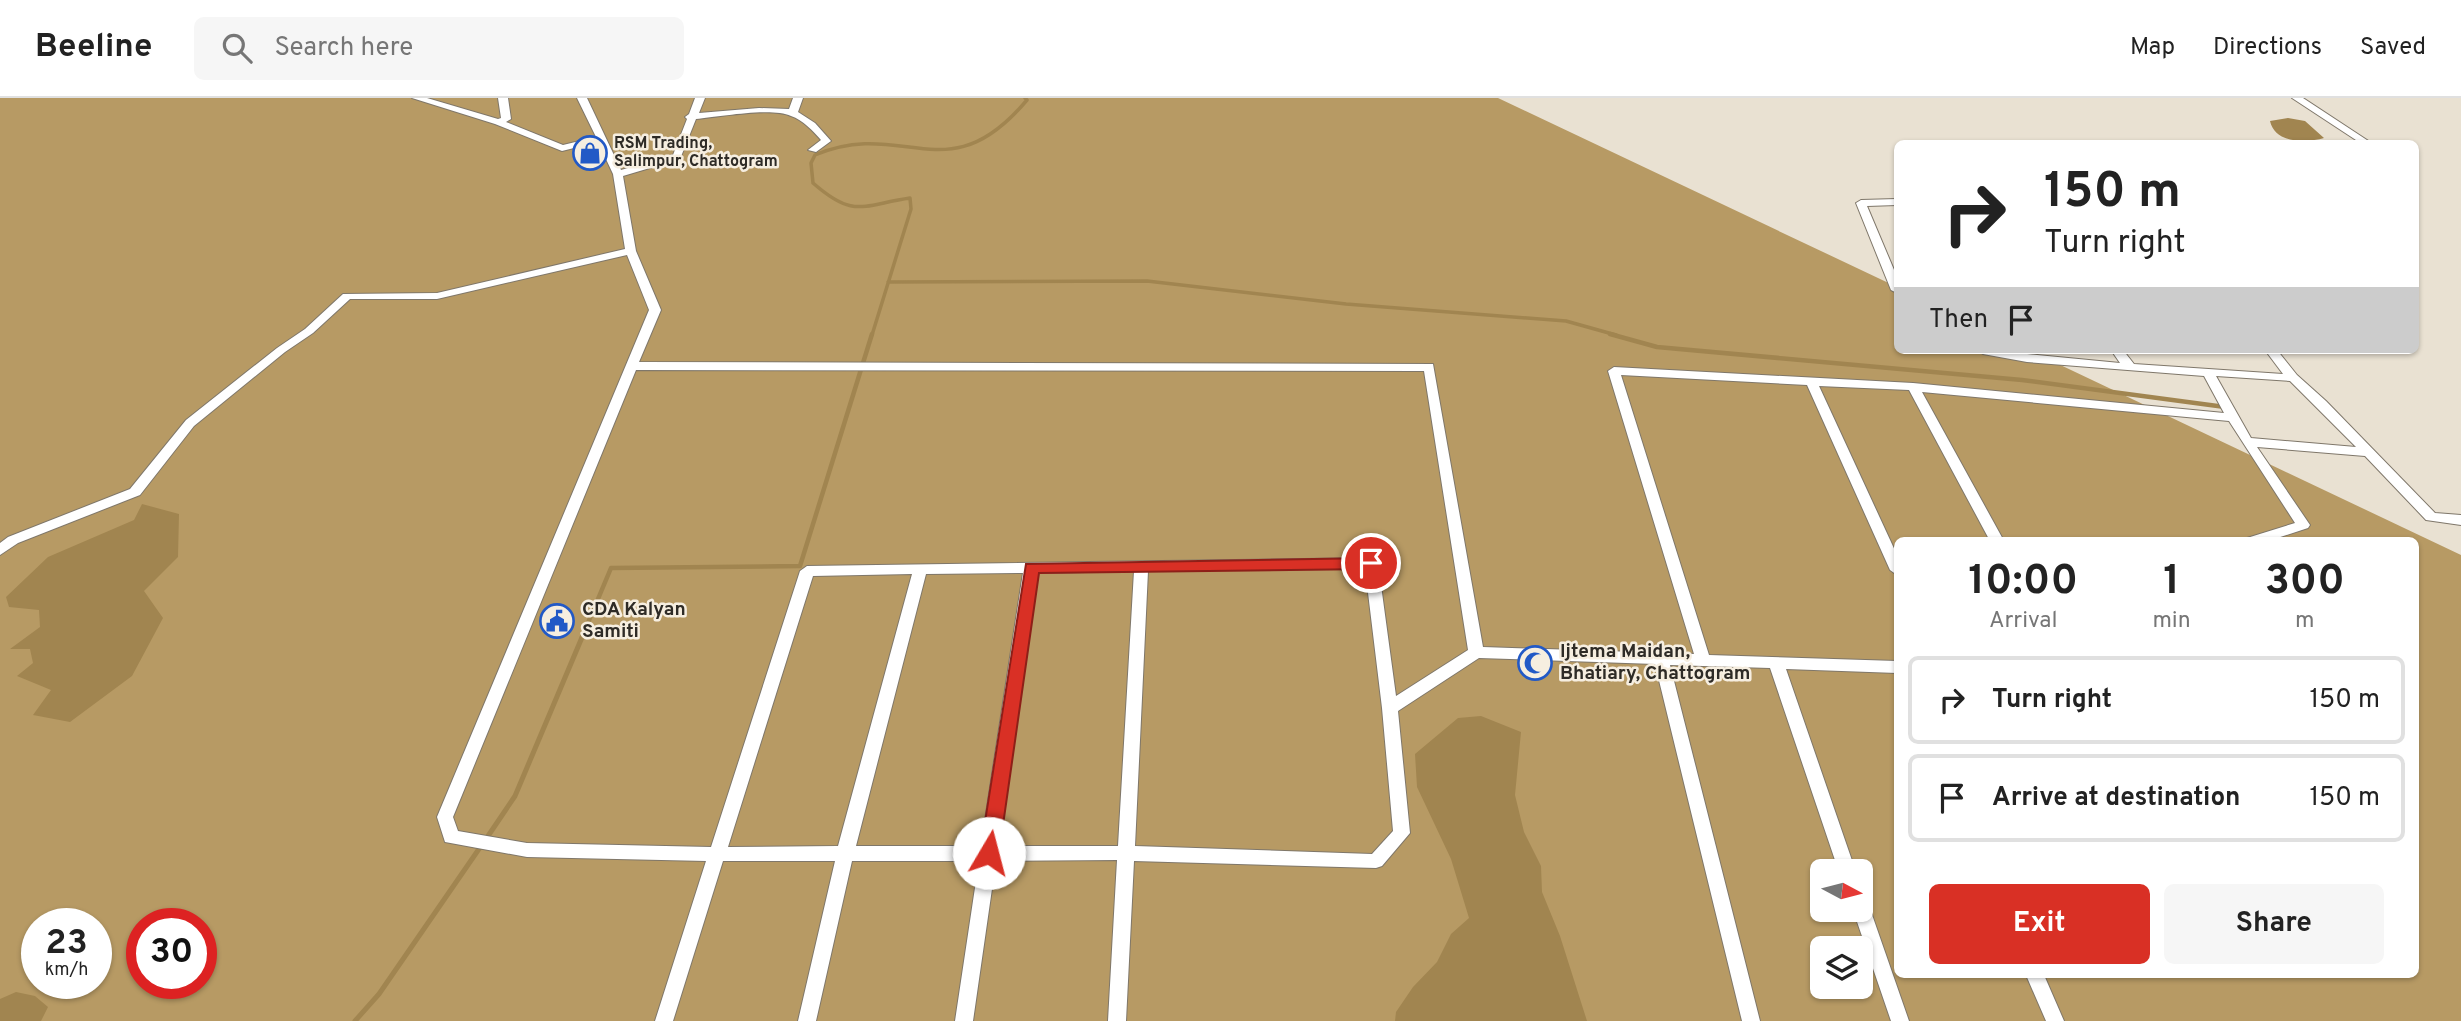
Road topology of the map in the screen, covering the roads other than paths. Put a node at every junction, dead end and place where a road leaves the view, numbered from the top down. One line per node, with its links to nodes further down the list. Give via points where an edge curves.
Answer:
1 (417, 98): 9 (street)
2 (503, 98): 9 (street, via 506,119)
3 (582, 98): 10 (street)
4 (699, 98): 8 (street)
5 (798, 98): 7 (street)
6 (2297, 98): 11 (street)
7 (793, 112): 8 (street); 12 (street, via 826,141)
8 (690, 117): 13 (street, via 677,157)
9 (498, 122): 10 (street, via 562,148)
10 (601, 139): 13 (street)
11 (2363, 140)
12 (813, 150)
13 (618, 174): 15 (street)
14 (1894, 202): 16 (street, via 1861,203)
15 (631, 251): 20 (street, via 655,310); 32 (street, via 437,296 346,296 309,331 190,424 135,492 13,540)
16 (1894, 283)
17 (2024, 354): 21 (street)
18 (2120, 354): 21 (street)
19 (2274, 354): 23 (street)
20 (633, 366): 37 (street, via 1429,366); 45 (street, via 445,817 451,837 527,850)
21 (2130, 367): 22 (street)
22 (2208, 372): 23 (street); 26 (street)
23 (2293, 379): 28 (street)
24 (1812, 383): 25 (street); 33 (street); 39 (street, via 1614,371)
25 (1913, 387): 26 (street); 30 (street)
26 (2233, 418): 27 (street)
27 (2247, 442): 28 (street); 31 (street, via 2303,525)
28 (2368, 452): 29 (street, via 2431,517)
29 (2461, 520)
30 (1995, 537)
31 (2265, 537)
32 (0, 550)
33 (1894, 563)
34 (1142, 566): 35 (street); 42 (street, via 1371,563); 44 (street)
35 (1031, 568): 36 (street); 43 (street)
36 (919, 569): 45 (street, via 807,571); 46 (street)
37 (1476, 652): 38 (street); 42 (street)
38 (1661, 659): 39 (street); 54 (street)
39 (1703, 660): 40 (street)
40 (1776, 663): 41 (street); 47 (street)
41 (1894, 667)
42 (1390, 708): 44 (street, via 1402,833 1376,861)
43 (989, 853): 44 (street); 46 (street); 52 (street)
44 (1125, 853): 53 (street)
45 (719, 854): 46 (street); 50 (street)
46 (845, 854): 51 (street)
47 (1844, 859)
48 (1866, 922): 55 (street)
49 (2036, 978): 56 (street)
50 (664, 1021)
51 (807, 1021)
52 (964, 1021)
53 (1117, 1021)
54 (1751, 1021)
55 (1900, 1021)
56 (2055, 1021)

